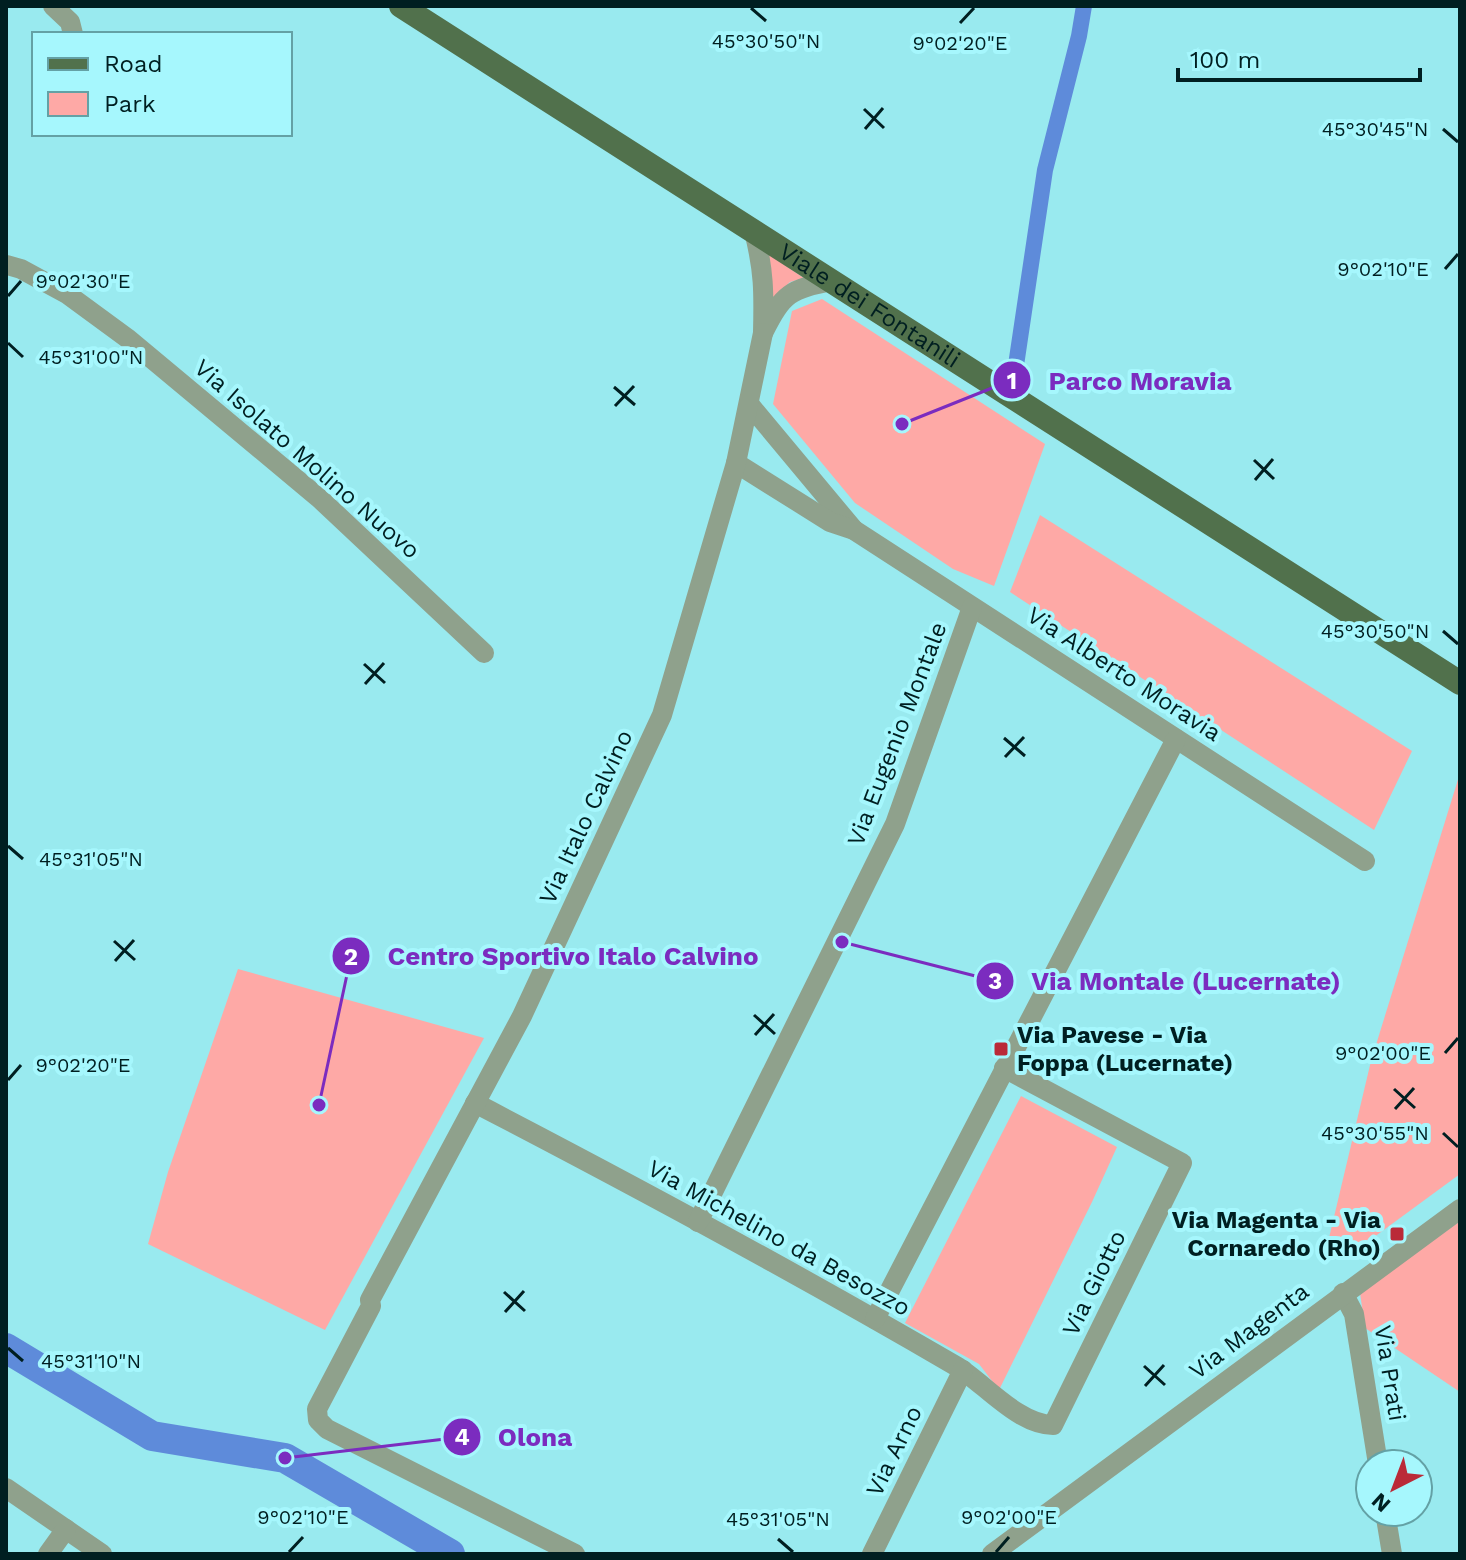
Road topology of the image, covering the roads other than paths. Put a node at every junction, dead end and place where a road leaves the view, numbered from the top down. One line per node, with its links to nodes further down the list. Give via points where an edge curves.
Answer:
1 (53, 6): 3 (street)
2 (401, 6): 4 (main road, Viale dei Fontanili)
3 (72, 32)
4 (754, 231): 6 (main road, Viale dei Fontanili); 7 (street, via 764,281)
5 (9, 262): 12 (street, Via Isolato Molino Nuovo, via 67,294 127,338 319,498)
6 (833, 281): 7 (street, via 794,290 776,307); 13 (main road, Viale dei Fontanili)
7 (763, 333): 8 (street, Via Italo Calvino)
8 (749, 404): 9 (street, Via Italo Calvino); 10 (street, Via Alberto Moravia)
9 (736, 463): 10 (street, Via Alberto Moravia, via 830,522); 17 (street, Via Italo Calvino, via 662,715 522,1016)
10 (854, 530): 11 (street, Via Alberto Moravia)
11 (972, 607): 14 (street, Via Alberto Moravia); 19 (street, Via Eugenio Montale, via 895,824)
12 (484, 653)
13 (1460, 683)
14 (1176, 739): 15 (street, Via Alberto Moravia); 16 (street)
15 (1365, 861)
16 (1004, 1068): 21 (street); 23 (street, Via Giotto, via 1182,1163)
17 (475, 1103): 19 (street, Via Michelino da Besozzo); 30 (street, Via Italo Calvino, via 370,1300 317,1409 318,1420)
18 (1460, 1209): 20 (street, Via Magenta)
19 (698, 1222): 21 (street, Via Michelino da Besozzo)
20 (1343, 1293): 24 (street, Via Prati, via 1354,1314); 32 (street, Via Magenta)
21 (875, 1319): 22 (street, Via Michelino da Besozzo)
22 (963, 1370): 23 (street, Via Michelino da Besozzo, via 996,1399); 31 (street, Via Arno)
23 (1053, 1425)
24 (1375, 1448)
25 (6, 1488): 27 (street)
26 (1388, 1528): 33 (street)
27 (66, 1529): 28 (street); 29 (street)
28 (48, 1554)
29 (102, 1554)
30 (575, 1554)
31 (872, 1554)
32 (992, 1554)
33 (1392, 1554)

